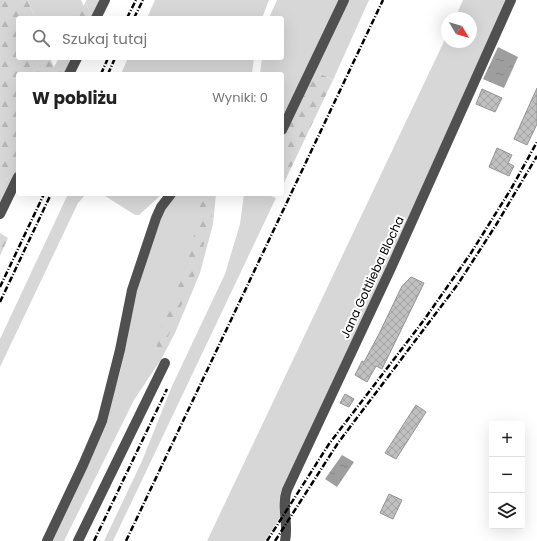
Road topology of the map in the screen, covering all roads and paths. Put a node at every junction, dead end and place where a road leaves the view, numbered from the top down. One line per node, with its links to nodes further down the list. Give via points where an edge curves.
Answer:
1 (105, 0): 4 (street)
2 (344, 0): 7 (street)
3 (511, 0): 14 (street, Jana Gottlieba Blocha, via 391,268 287,490 284,505 287,529)
4 (97, 16)
5 (76, 60): 6 (street)
6 (70, 72)
7 (284, 126)
8 (16, 181): 10 (street)
9 (169, 196): 12 (street, via 156,218 132,290 102,421)
10 (0, 214)
11 (165, 363): 13 (street)
12 (47, 541)
13 (78, 541)
14 (285, 541)

